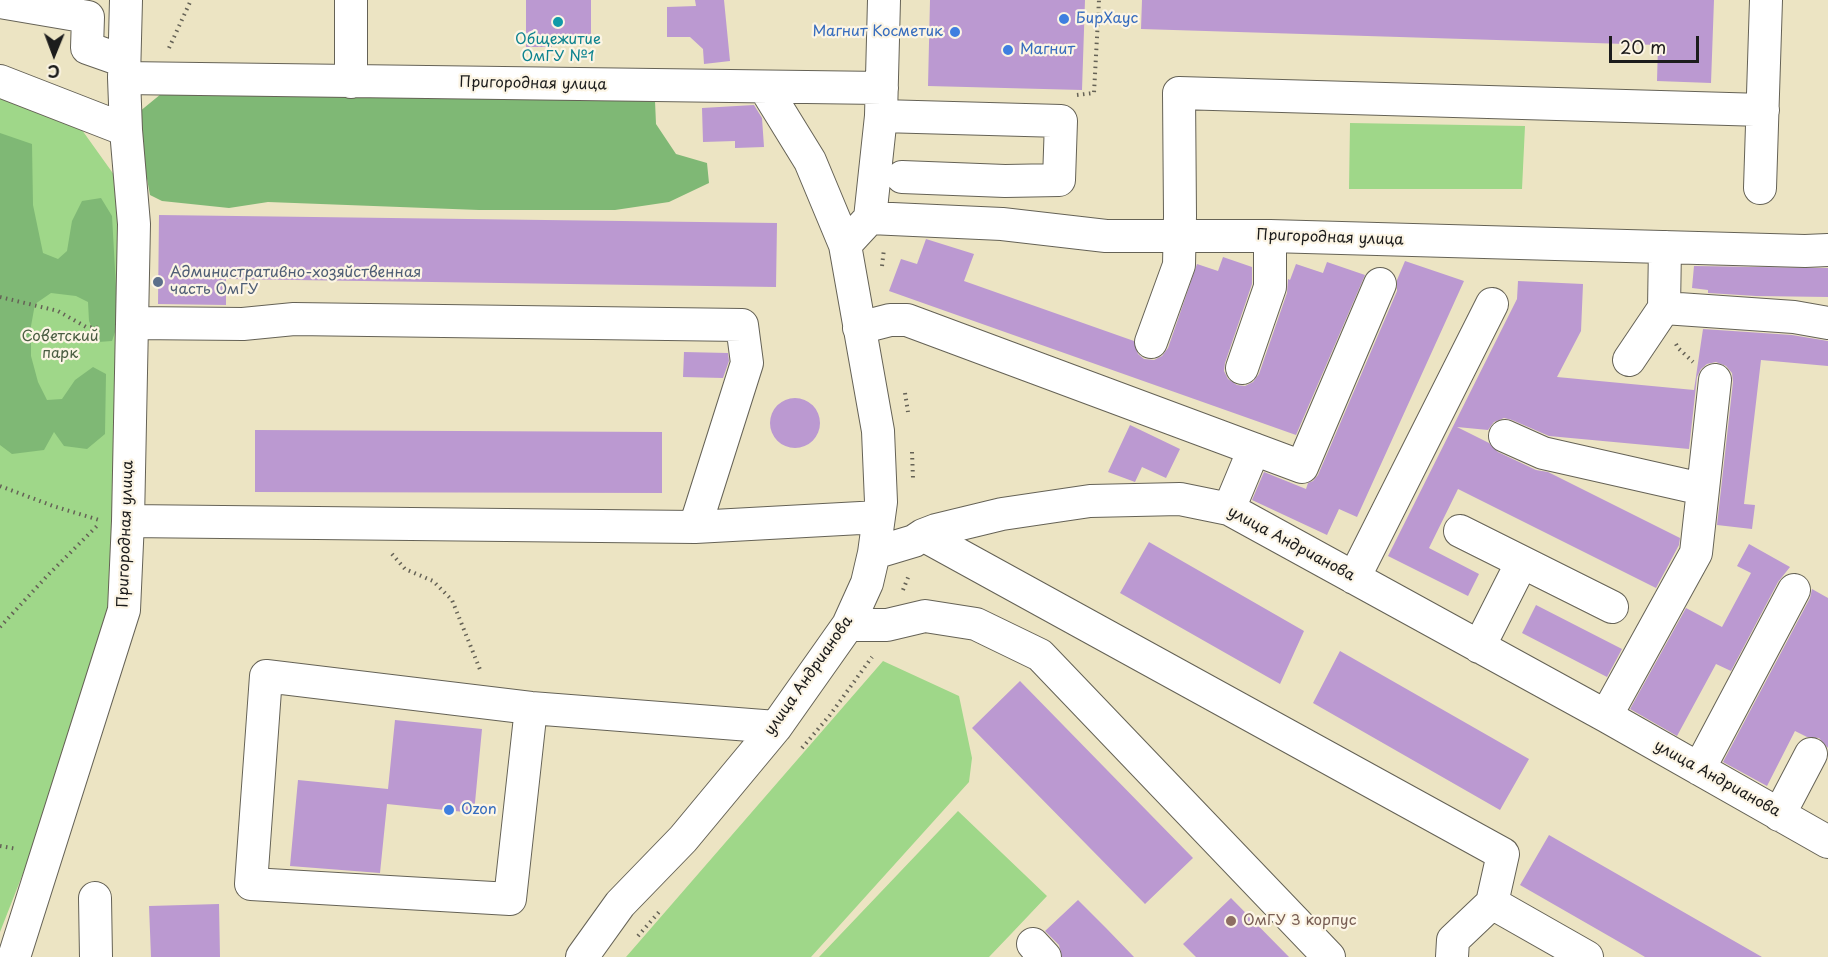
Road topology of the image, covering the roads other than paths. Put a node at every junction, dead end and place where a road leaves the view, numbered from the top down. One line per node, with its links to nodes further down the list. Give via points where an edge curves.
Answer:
1 (126, 0): 7 (street, Пригородная улица)
2 (351, 0): 9 (street)
3 (884, 0): 11 (street)
4 (1766, 0): 12 (street)
5 (0, 2): 6 (street)
6 (88, 9): 7 (street, Пригородная улица, via 87,48)
7 (124, 69): 9 (street, Пригородная улица, via 155,79); 13 (street, Пригородная улица)
8 (0, 81): 13 (street)
9 (351, 82): 10 (street, Пригородная улица)
10 (765, 88): 11 (street, Пригородная улица); 21 (street, via 810,161)
11 (881, 102): 15 (street, Пригородная улица, via 1061,121 1059,180); 17 (street)
12 (1762, 110): 16 (street); 19 (street, via 1179,93)
13 (126, 130): 27 (street, Пригородная улица, via 134,224)
14 (902, 177): 15 (street)
15 (1005, 181): 18 (street)
16 (1760, 188)
17 (870, 218): 18 (street, Пригородная улица); 21 (street)
18 (1002, 224): 19 (street, Пригородная улица, via 1106,236)
19 (1178, 235): 20 (street, Пригородная улица); 30 (street, via 1179,265)
20 (1270, 236): 22 (street, Пригородная улица); 32 (street, via 1270,287)
21 (845, 245): 29 (street)
22 (1665, 247): 23 (street, Пригородная улица); 26 (street)
23 (1828, 250)
24 (1380, 284): 35 (street, via 1302,467)
25 (1492, 304): 45 (street)
26 (1664, 308): 28 (street, via 1794,316); 31 (street)
27 (133, 323): 39 (street, Пригородная улица); 40 (street, via 243,324 294,319 742,325 747,363)
28 (1828, 323)
29 (859, 328): 35 (street, via 890,320 907,321); 38 (street, via 878,431)
30 (1151, 342)
31 (1629, 360)
32 (1242, 368)
33 (1715, 380): 36 (street)
34 (1506, 436): 36 (street, via 1543,453)
35 (1254, 449): 37 (street)
36 (1702, 489): 51 (street, via 1696,553)
37 (1229, 509): 42 (street, улица Андрианова, via 1180,499 1090,501 1002,513); 45 (street, улица Андрианова)
38 (879, 517): 40 (street); 43 (street)
39 (128, 521): 40 (street); 59 (street, Пригородная улица, via 124,610)
40 (695, 527)
41 (1460, 531): 44 (street)
42 (924, 535): 43 (street, улица Андрианова); 58 (street, via 1503,854)
43 (874, 553): 48 (street, улица Андрианова, via 867,583)
44 (1522, 562): 47 (street); 49 (street)
45 (1354, 578): 49 (street, улица Андрианова)
46 (1794, 590): 54 (street)
47 (1612, 607)
48 (848, 626): 52 (street, улица Андрианова); 62 (street, via 887,625 926,616 976,624 1040,655)
49 (1479, 647): 51 (street, улица Андрианова)
50 (531, 708): 50 (street, via 510,899 251,884 266,676); 52 (street)
51 (1606, 716): 54 (street, улица Андрианова)
52 (776, 727): 61 (street, улица Андрианова, via 683,839 620,904)
53 (1810, 754): 55 (street)
54 (1699, 769): 55 (street, улица Андрианова)
55 (1779, 815): 56 (street, улица Андрианова)
56 (1828, 842)
57 (95, 898): 60 (street)
58 (1492, 903): 63 (street, via 1454,940); 64 (street)
59 (14, 957)
60 (96, 957)
61 (582, 957)
62 (1329, 957)
63 (1452, 957)
64 (1587, 957)

